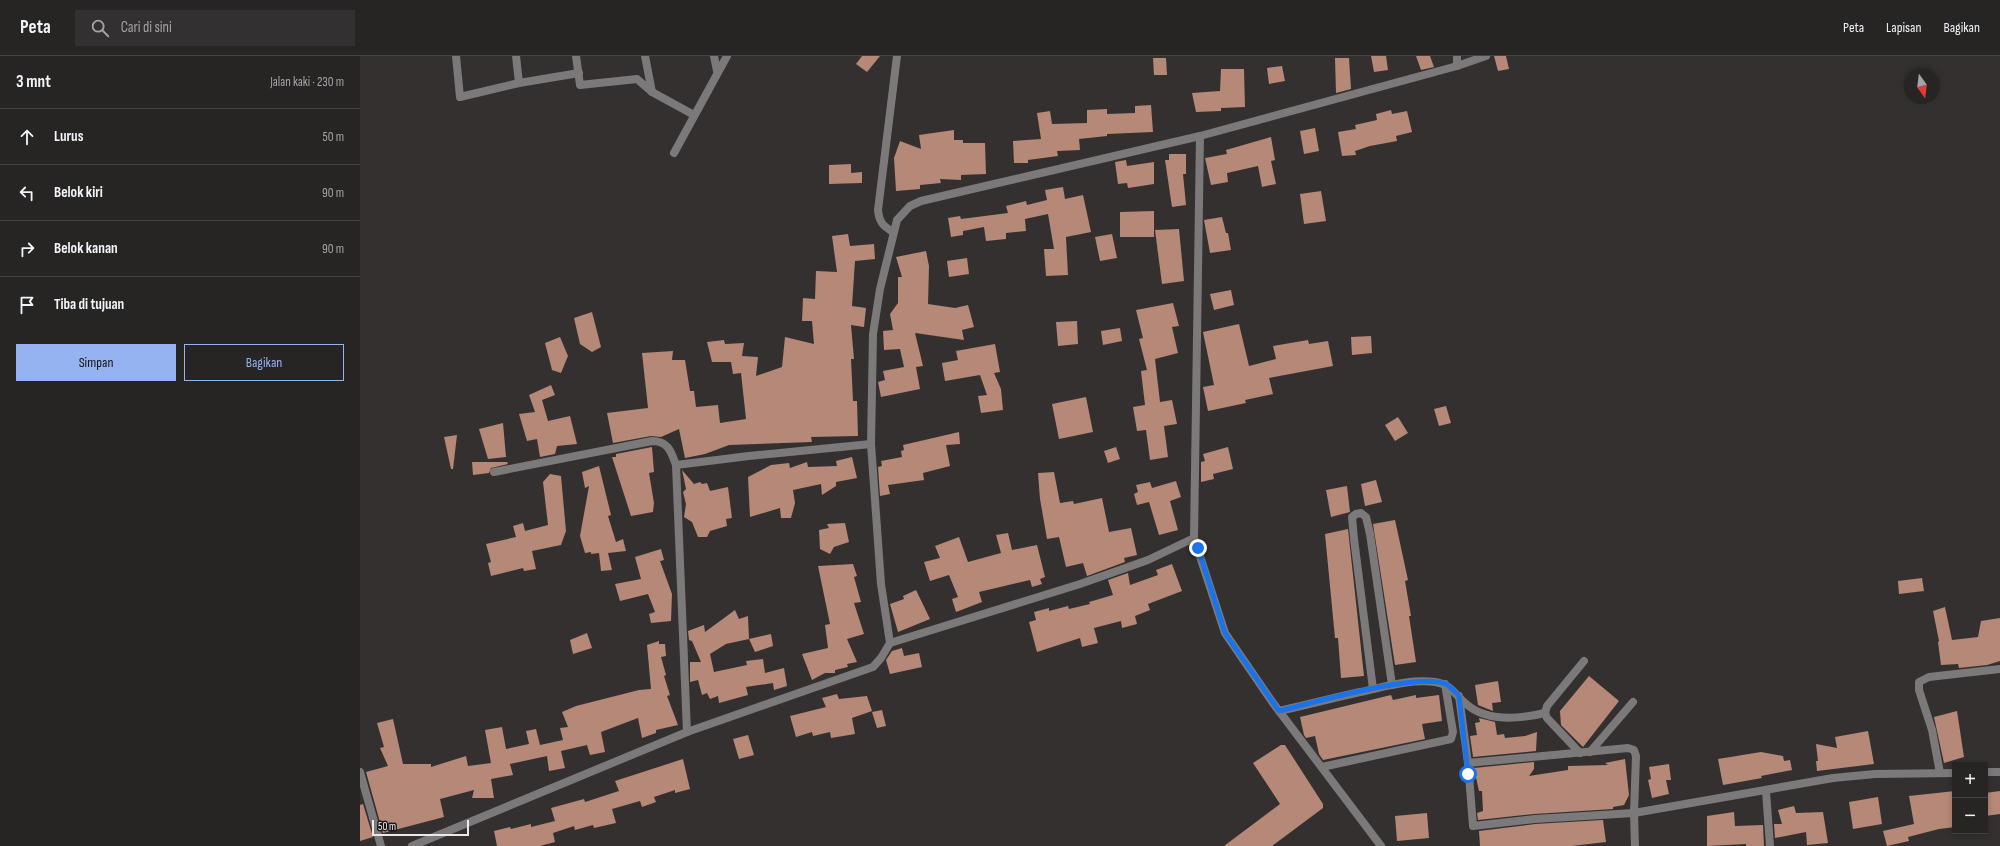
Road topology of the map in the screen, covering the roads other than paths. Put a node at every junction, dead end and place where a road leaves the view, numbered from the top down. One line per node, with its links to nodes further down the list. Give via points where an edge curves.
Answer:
1 (456, 56): 13 (street, via 460,97)
2 (516, 56): 13 (street)
3 (576, 56): 12 (street)
4 (645, 56): 14 (street)
5 (714, 56): 11 (street)
6 (727, 56): 11 (street)
7 (897, 56): 18 (street, via 878,210 879,220 884,227)
8 (1457, 56): 10 (street)
9 (1486, 56): 10 (street)
10 (1457, 66): 16 (street)
11 (718, 71): 15 (street)
12 (579, 73): 13 (street); 14 (street, via 580,85 637,79)
13 (519, 83)
14 (652, 92): 15 (street)
15 (694, 115): 17 (street)
16 (1200, 136): 18 (street, via 921,201 902,212); 22 (street)
17 (674, 153)
18 (893, 232): 19 (street, via 873,334)
19 (871, 444): 20 (street); 23 (street, via 881,584)
20 (676, 465): 21 (street, via 666,444 652,441); 33 (street)
21 (494, 472)
22 (1194, 538): 23 (street, via 1148,560 1080,584); 31 (street, via 1225,633)
23 (890, 643): 33 (street, via 873,667)
24 (1584, 661): 32 (street, via 1547,706)
25 (2000, 669): 41 (street, via 1928,677 1919,682 1920,695 1934,736)
26 (1445, 684): 27 (street, via 1414,681); 29 (street); 37 (street, via 1453,732 1451,739)
27 (1392, 685): 28 (street); 28 (street, via 1370,534 1366,517 1361,513 1352,517)
28 (1372, 689): 31 (street)
29 (1459, 696): 32 (street, via 1475,710 1499,717 1512,719); 36 (street)
30 (1633, 702): 34 (street)
31 (1279, 711): 37 (street)
32 (1545, 713): 35 (street)
33 (687, 732): 46 (street)
34 (1590, 752): 35 (street); 44 (street, via 1628,748 1634,750)
35 (1580, 753): 36 (street)
36 (1468, 763): 44 (street, via 1472,824 1475,827 1528,820)
37 (1322, 767): 47 (street)
38 (360, 772): 45 (street)
39 (1988, 772): 40 (street)
40 (2000, 772)
41 (1940, 773): 42 (street); 43 (street, via 1875,774 1832,778)
42 (1952, 773)
43 (1766, 791): 44 (street); 49 (street)
44 (1634, 813): 48 (street)
45 (381, 846)
46 (412, 846)
47 (1381, 846)
48 (1635, 846)
49 (1770, 846)

